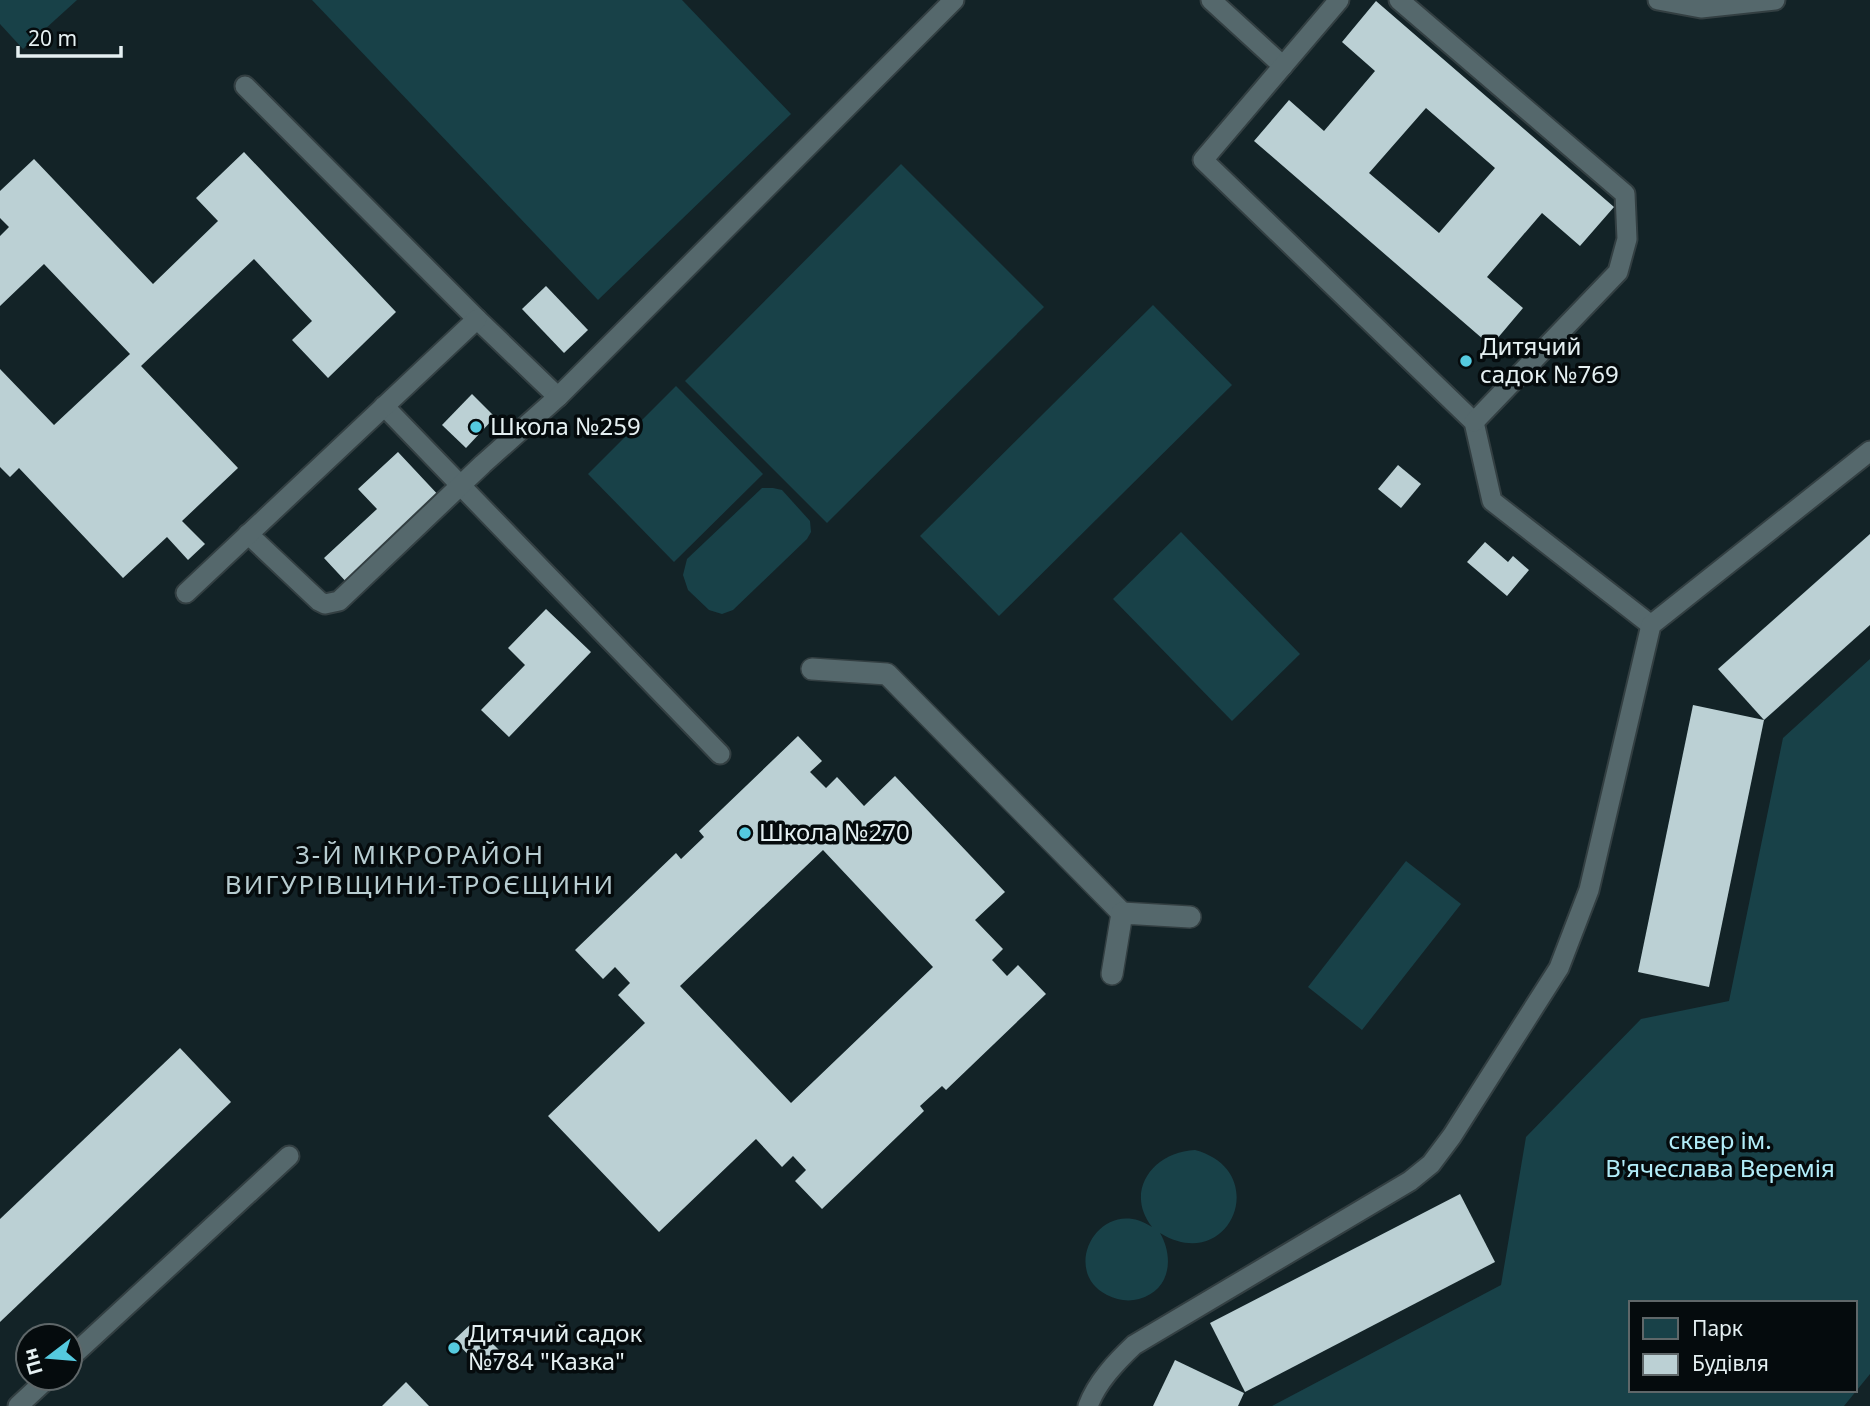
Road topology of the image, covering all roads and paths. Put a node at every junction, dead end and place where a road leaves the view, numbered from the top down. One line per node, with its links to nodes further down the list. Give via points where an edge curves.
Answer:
1 (954, 0): 10 (lane)
2 (1211, 0): 7 (lane)
3 (1339, 0): 7 (lane)
4 (1399, 0): 12 (lane, via 1625,194 1627,239 1618,272)
5 (1658, 0): 6 (lane, via 1701,8)
6 (1775, 0)
7 (1283, 66): 12 (lane, via 1203,160)
8 (245, 86): 9 (lane)
9 (477, 319): 10 (lane); 11 (lane)
10 (558, 397): 14 (lane)
11 (384, 406): 14 (lane); 15 (lane)
12 (1474, 422): 17 (lane, via 1492,501)
13 (1870, 451): 17 (lane)
14 (461, 485): 15 (lane, via 333,604 319,601); 19 (lane)
15 (248, 534): 16 (lane)
16 (186, 593)
17 (1651, 625): 27 (lane, via 1592,877 1559,968 1452,1136 1431,1164 1410,1181 1134,1345 1113,1365)
18 (812, 670): 20 (street, via 887,674)
19 (720, 754)
20 (1122, 913): 21 (street); 22 (street)
21 (1190, 917)
22 (1112, 975)
23 (289, 1156): 24 (lane)
24 (84, 1345)
25 (33, 1392): 26 (lane)
26 (18, 1406)
27 (1088, 1406)

